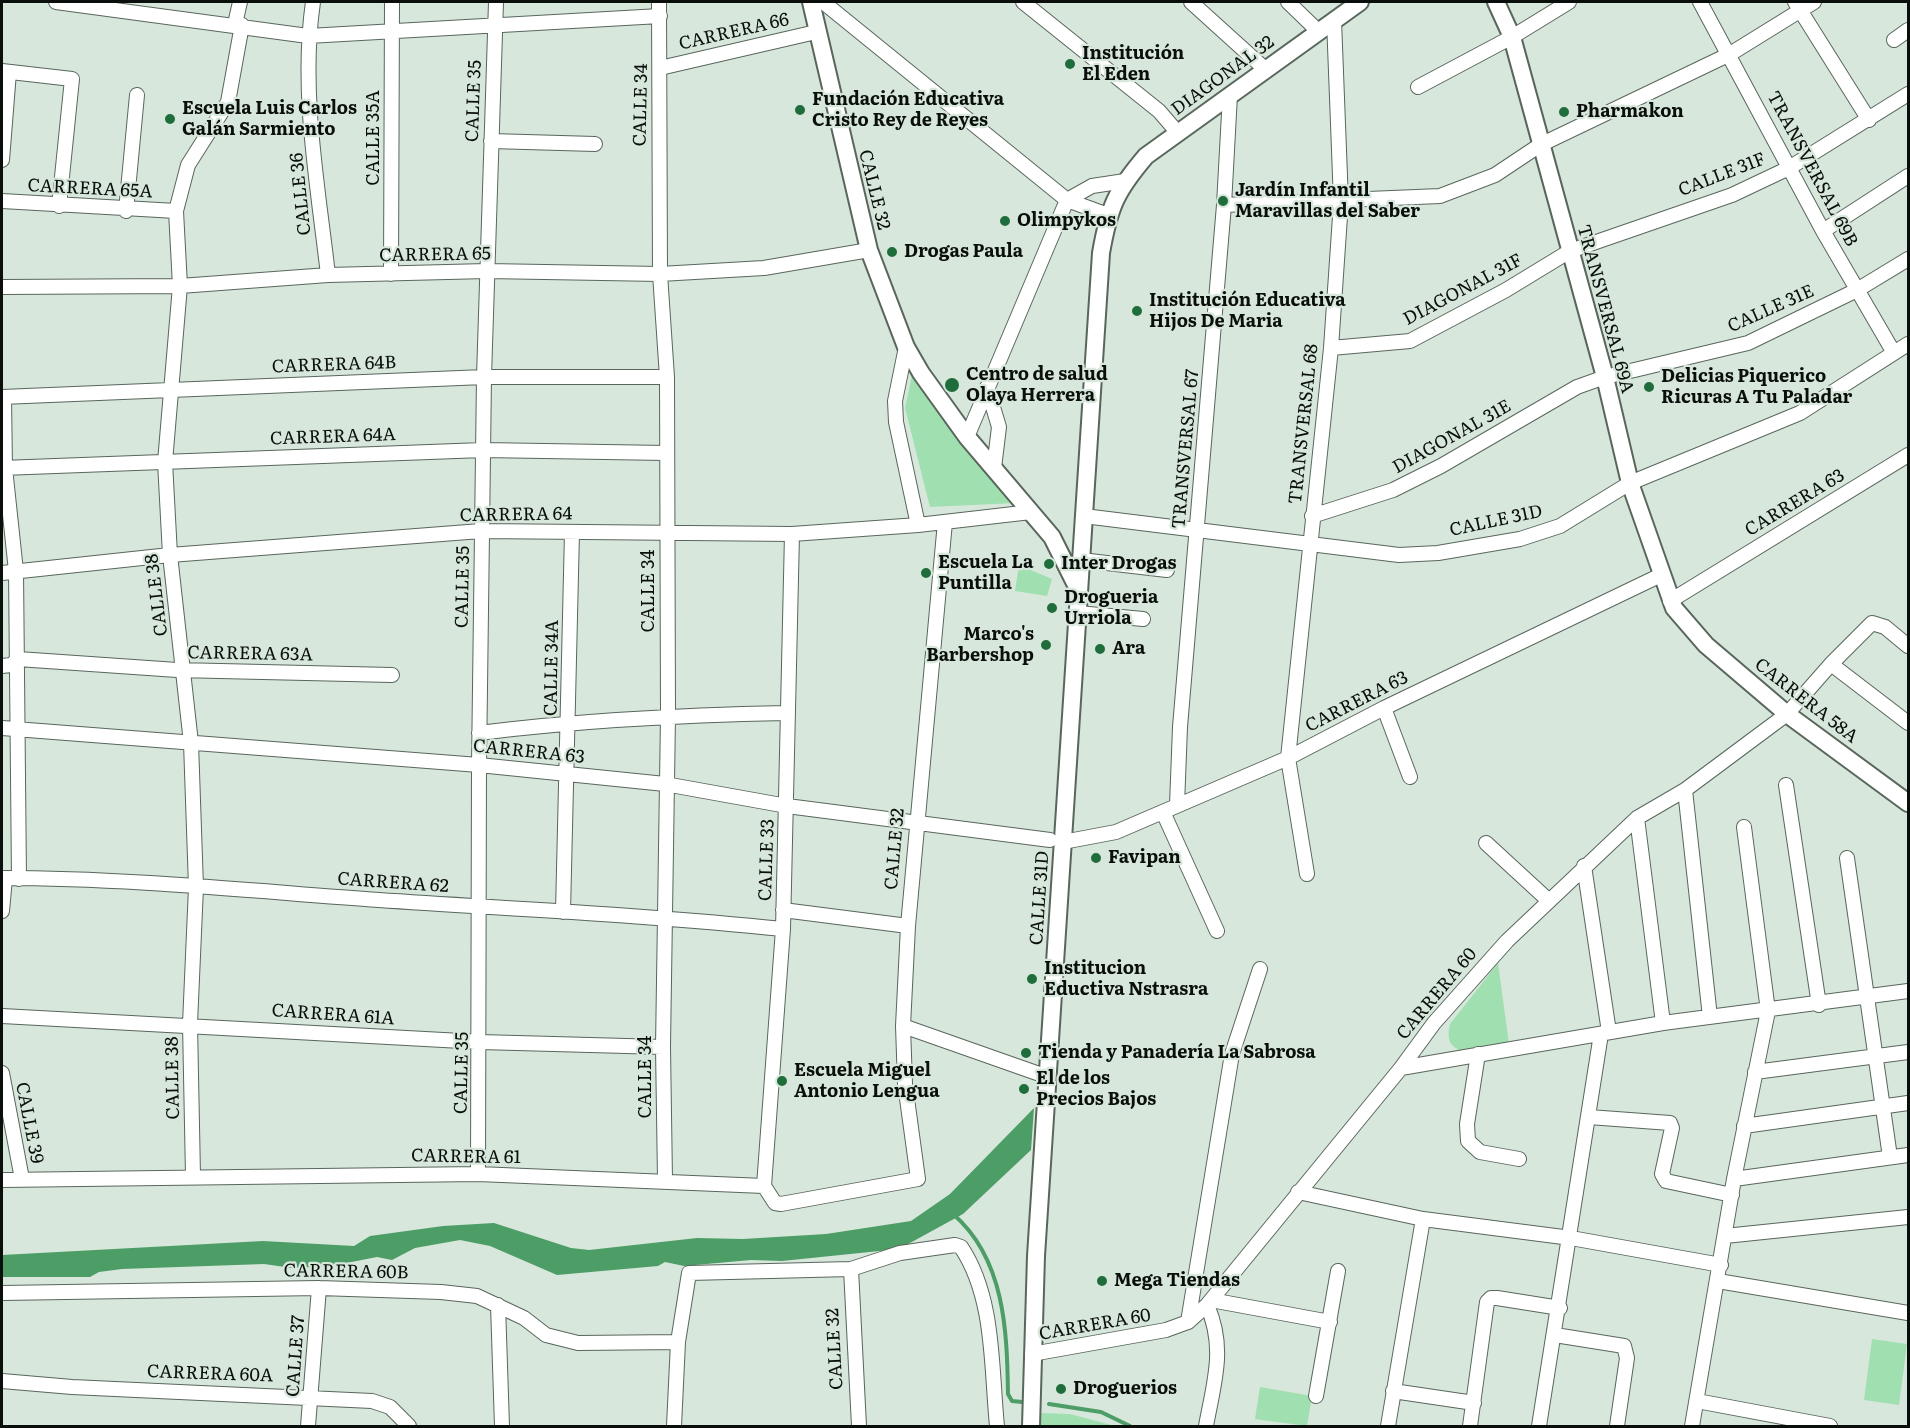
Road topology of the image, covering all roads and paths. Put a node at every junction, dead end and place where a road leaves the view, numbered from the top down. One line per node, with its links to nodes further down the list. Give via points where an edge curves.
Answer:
1 (56, 2): 21 (street, CARRERA 66)
2 (240, 2): 21 (street, CALLE 38)
3 (313, 2): 26 (street, CALLE 36)
4 (392, 2): 22 (street, CALLE 35A)
5 (496, 2): 20 (street, CALLE 35)
6 (658, 2): 18 (street, CALLE 34)
7 (811, 2): 25 (street, CALLE 32)
8 (823, 2): 47 (street)
9 (1023, 2): 38 (street, via 1159,111)
10 (1191, 2): 31 (street)
11 (1288, 2): 24 (street)
12 (1360, 2): 19 (street, DIAGONAL 32)
13 (1496, 2): 27 (street, TRANSVERSAL 69A)
14 (1569, 2): 27 (street)
15 (1700, 2): 29 (street, TRANSVERSAL 69B)
16 (1814, 2): 17 (street)
17 (1798, 6): 29 (street); 37 (street)
18 (660, 16): 20 (street, CARRERA 66); 30 (street, CALLE 34)
19 (1334, 20): 24 (street, DIAGONAL 32); 49 (street, TRANSVERSAL 68)
20 (495, 23): 22 (street, CARRERA 66); 39 (street, CALLE 35)
21 (238, 25): 26 (street, CARRERA 66); 53 (street, CALLE 38, via 228,102 188,165)
22 (391, 30): 26 (street, CARRERA 66); 60 (street, CALLE 35A)
23 (1908, 30): 28 (street)
24 (1318, 31): 31 (street, DIAGONAL 32)
25 (816, 32): 30 (street, CARRERA 66); 56 (street, CALLE 32)
26 (308, 36): 62 (street, CALLE 36, via 313,138)
27 (1512, 37): 33 (street); 42 (street, TRANSVERSAL 69A)
28 (1894, 40)
29 (1730, 54): 42 (street); 44 (street, TRANSVERSAL 69B)
30 (660, 68): 61 (street, CALLE 34)
31 (1265, 69): 36 (street, DIAGONAL 32)
32 (5, 72): 41 (street); 51 (street, via 72,79)
33 (1418, 87)
34 (137, 94): 52 (street)
35 (1908, 94): 37 (street, CALLE 31F)
36 (1230, 95): 38 (street, DIAGONAL 32); 50 (street, TRANSVERSAL 67)
37 (1869, 120): 44 (street, CALLE 31F)
38 (1178, 133): 46 (street, DIAGONAL 32, via 1146,156)
39 (491, 141): 40 (street); 59 (street, CALLE 35)
40 (595, 144)
41 (2, 145): 43 (street)
42 (1540, 145): 49 (street, via 1495,175 1440,196); 57 (street, TRANSVERSAL 69A)
43 (2, 160)
44 (1789, 168): 55 (street, TRANSVERSAL 69B); 57 (street, CALLE 31F, via 1732,195)
45 (1908, 176): 55 (street)
46 (1121, 186): 47 (street, via 1092,186); 54 (street, CALLE 31D)
47 (1068, 200): 54 (street); 73 (street)
48 (2, 201): 51 (street, CARRERA 65A)
49 (1341, 202): 50 (street); 68 (street, TRANSVERSAL 68)
50 (1224, 205): 89 (street, TRANSVERSAL 67)
51 (59, 206): 52 (street, CARRERA 65A)
52 (126, 211): 53 (street, CARRERA 65A)
53 (176, 211): 63 (street, CALLE 38)
54 (1108, 215): 85 (street, CALLE 31D, via 1101,253)
55 (1823, 231): 65 (street, TRANSVERSAL 69B)
56 (868, 250): 61 (street, CARRERA 65, via 764,268); 67 (street, CALLE 32)
57 (1570, 251): 68 (street, DIAGONAL 31F, via 1410,341); 72 (street, TRANSVERSAL 69A)
58 (1908, 259): 65 (street, CALLE 31E)
59 (487, 271): 60 (street, CARRERA 65); 61 (street, CARRERA 65); 70 (street, CALLE 35)
60 (391, 274): 62 (street, CARRERA 65)
61 (660, 274): 71 (street, CALLE 34)
62 (328, 275): 63 (street, CARRERA 65)
63 (180, 286): 64 (street, CARRERA 65); 74 (street, CALLE 38)
64 (2, 287)
65 (1857, 290): 69 (street, TRANSVERSAL 69B); 72 (street, CALLE 31E, via 1748,343)
66 (1908, 344): 69 (street, CALLE 31D)
67 (906, 347): 76 (street, CALLE 32); 88 (street, via 895,401 896,422)
68 (1331, 348): 86 (street, TRANSVERSAL 68)
69 (1894, 353): 83 (street, CALLE 31D, via 1800,413)
70 (484, 377): 71 (street, CARRERA 64B); 74 (street, CARRERA 64B); 77 (street, CALLE 35)
71 (667, 377): 78 (street, CALLE 34)
72 (1605, 377): 83 (street, TRANSVERSAL 69A); 86 (street, DIAGONAL 31E, via 1576,387 1392,490)
73 (987, 387): 76 (street); 82 (street, via 999,427)
74 (173, 389): 75 (street, CARRERA 64B); 80 (street, CALLE 38)
75 (3, 397): 81 (street)
76 (967, 437): 82 (street, CALLE 32)
77 (483, 450): 78 (street, CARRERA 64A); 80 (street, CARRERA 64A); 90 (street, CALLE 35)
78 (666, 453): 93 (street, CALLE 34)
79 (1908, 455): 102 (street, CARRERA 63)
80 (165, 462): 81 (street, CARRERA 64A); 95 (street, CALLE 38)
81 (3, 468): 98 (street)
82 (994, 468): 84 (street, CALLE 32)
83 (1630, 483): 94 (street, CALLE 31D, via 1560,526 1520,539 1438,553 1400,555); 100 (street, TRANSVERSAL 69A)
84 (1031, 512): 87 (street, CARRERA 64); 101 (street, CALLE 32, via 1059,548)
85 (1084, 516): 89 (street, CALLE 31D); 96 (street, CALLE 31D)
86 (1312, 516): 94 (street, TRANSVERSAL 68)
87 (945, 522): 88 (street, CARRERA 64); 134 (street, CALLE 32)
88 (918, 525): 92 (street, CARRERA 64)
89 (1197, 530): 94 (street, CALLE 31D); 130 (street, TRANSVERSAL 67)
90 (481, 531): 91 (street, CARRERA 64); 95 (street, CARRERA 64); 120 (street, CALLE 35)
91 (572, 532): 93 (street, CARRERA 64); 116 (street, CALLE 34A)
92 (792, 534): 93 (street, CARRERA 64); 113 (street, CALLE 33)
93 (668, 535): 115 (street, CALLE 34)
94 (1309, 545): 122 (street, TRANSVERSAL 68)
95 (170, 555): 98 (street, CARRERA 64); 110 (street, CALLE 38)
96 (1081, 560): 97 (street); 101 (street, CALLE 31D)
97 (1167, 570)
98 (16, 571): 99 (street, CARRERA 64); 107 (street)
99 (2, 573)
100 (1661, 575): 102 (street, TRANSVERSAL 69A); 112 (street, CARRERA 63)
101 (1079, 593): 103 (street, CALLE 31D)
102 (1670, 601): 105 (street, TRANSVERSAL 69A)
103 (1078, 613): 104 (street); 136 (street, CALLE 31D)
104 (1143, 619)
105 (1686, 624): 114 (street, CARRERA 58A)
106 (1908, 646): 108 (street, CARRERA 60, via 1885,627 1872,623)
107 (18, 659): 109 (street, CARRERA 63A); 110 (street, CARRERA 63A); 119 (street)
108 (1831, 664): 114 (street, CARRERA 60); 117 (street)
109 (2, 666)
110 (184, 670): 111 (street, CARRERA 63A); 121 (street, CALLE 38)
111 (392, 675)
112 (1384, 708): 122 (street, CARRERA 63); 125 (street)
113 (786, 713): 115 (street); 131 (street, CALLE 33)
114 (1787, 714): 128 (street, CARRERA 60); 129 (street, CARRERA 58A)
115 (668, 716): 116 (street); 126 (street, CALLE 34)
116 (569, 722): 120 (street); 124 (street, CALLE 34A)
117 (1908, 723)
118 (2, 728): 119 (street, CARRERA 63)
119 (18, 729): 121 (street, CARRERA 63); 141 (street)
120 (479, 733): 123 (street, CALLE 35)
121 (191, 743): 123 (street, CARRERA 63); 142 (street, CALLE 38)
122 (1288, 758): 130 (street, CARRERA 63); 140 (street, TRANSVERSAL 68)
123 (478, 765): 124 (street, CARRERA 63); 144 (street, CALLE 35)
124 (566, 775): 126 (street, CARRERA 63); 147 (street, CALLE 34A)
125 (1410, 777)
126 (665, 784): 131 (street, CARRERA 63); 148 (street, CALLE 34)
127 (1786, 785): 155 (street)
128 (1685, 790): 133 (street, CARRERA 60); 158 (street)
129 (1908, 803)
130 (1177, 805): 132 (street, CARRERA 63)
131 (787, 806): 134 (street, CARRERA 63); 145 (street, CALLE 33)
132 (1163, 812): 136 (street, CARRERA 63, via 1116,832); 151 (street)
133 (1637, 818): 139 (street, CARRERA 60); 159 (street)
134 (917, 821): 136 (street, CARRERA 63); 149 (street, CALLE 32)
135 (1744, 826): 156 (street)
136 (1056, 841): 171 (street, CALLE 31D)
137 (1486, 843): 143 (street)
138 (1847, 858): 154 (street)
139 (1584, 866): 143 (street, CARRERA 60); 162 (street)
140 (1307, 874)
141 (9, 878): 142 (street, CARRERA 62); 146 (street)
142 (196, 887): 144 (street, CARRERA 62); 160 (street, CALLE 38)
143 (1548, 900): 168 (street, CARRERA 60, via 1478,970)
144 (480, 907): 147 (street, CARRERA 62); 163 (street, CALLE 35)
145 (783, 909): 149 (street); 150 (street, CALLE 33)
146 (2, 911)
147 (563, 912): 148 (street, CARRERA 62)
148 (665, 917): 150 (street, CARRERA 62); 164 (street, CALLE 34)
149 (908, 926): 161 (street, CALLE 32)
150 (783, 929): 185 (street, CALLE 33)
151 (1217, 931)
152 (1260, 969): 202 (street, via 1232,1054)
153 (1908, 991): 154 (street)
154 (1869, 998): 155 (street); 167 (street)
155 (1819, 1005): 156 (street)
156 (1768, 1011): 158 (street); 169 (street)
157 (2, 1016): 160 (street, CARRERA 61A)
158 (1710, 1017): 159 (street)
159 (1663, 1023): 162 (street)
160 (190, 1024): 163 (street, CARRERA 61A); 180 (street, CALLE 38)
161 (903, 1026): 171 (street); 185 (street, CALLE 32, via 905,1084 918,1179 781,1204 775,1203)
162 (1605, 1033): 166 (street); 174 (street)
163 (480, 1042): 164 (street, CARRERA 61A); 179 (street, CALLE 35)
164 (663, 1047): 184 (street, CALLE 34)
165 (1908, 1052): 167 (street)
166 (1478, 1054): 168 (street); 178 (street, via 1468,1141 1480,1152)
167 (1877, 1056): 169 (street); 173 (street)
168 (1401, 1068): 186 (street, CARRERA 60)
169 (1755, 1072): 175 (street)
170 (2, 1073): 181 (street, CALLE 39)
171 (1048, 1077): 206 (street, CALLE 31D)
172 (1908, 1103): 173 (street)
173 (1884, 1107): 175 (street); 177 (street)
174 (1589, 1117): 187 (street, via 1670,1123 1662,1174 1666,1181); 191 (street)
175 (1744, 1126): 182 (street)
176 (1908, 1155): 177 (street)
177 (1890, 1157): 182 (street)
178 (1519, 1160)
179 (478, 1174): 180 (street, CARRERA 61); 184 (street, CARRERA 61)
180 (193, 1176): 181 (street, CARRERA 61)
181 (22, 1179): 183 (street, CARRERA 61)
182 (1734, 1179): 187 (street)
183 (2, 1180)
184 (665, 1180): 185 (street, CARRERA 61)
185 (764, 1186)
186 (1298, 1192): 189 (street); 198 (street, CARRERA 60)
187 (1732, 1195): 190 (street)
188 (1908, 1217): 190 (street)
189 (1422, 1219): 191 (street); 208 (street)
190 (1725, 1236): 192 (street)
191 (1571, 1238): 192 (street); 200 (street)
192 (1721, 1265): 195 (street)
193 (851, 1269): 205 (street, via 689,1273); 218 (street, CALLE 32); 219 (street, via 900,1253 961,1247 982,1293)
194 (1338, 1271): 203 (street)
195 (1718, 1281): 201 (street); 211 (street)
196 (319, 1288): 197 (street, CARRERA 60B); 199 (street, CARRERA 60B, via 441,1292 477,1296); 209 (street, CALLE 37)
197 (2, 1293)
198 (1209, 1302): 202 (street, CARRERA 60); 203 (street); 220 (street, via 1218,1337)
199 (498, 1305): 205 (street, CARRERA 60B, via 546,1335 578,1343); 216 (street)
200 (1560, 1308): 204 (street); 212 (street, via 1497,1298 1487,1302)
201 (1908, 1313)
202 (1188, 1322): 206 (street, CARRERA 60, via 1166,1330)
203 (1330, 1322): 210 (street)
204 (1555, 1335): 223 (street); 224 (street, via 1624,1346 1627,1358)
205 (678, 1342): 217 (street)
206 (1032, 1354): 213 (street, CALLE 31D)
207 (2, 1381): 209 (street, CARRERA 60A)
208 (1393, 1391): 212 (street); 221 (street)
209 (311, 1396): 214 (street, CALLE 37); 215 (street, CARRERA 60A, via 372,1401 390,1407)
210 (1316, 1396)
211 (1697, 1401): 225 (street); 226 (street)
212 (1474, 1403): 222 (street)
213 (1031, 1418)
214 (308, 1426)
215 (409, 1426)
216 (502, 1426)
217 (674, 1426)
218 (859, 1426)
219 (997, 1426)
220 (1206, 1426)
221 (1388, 1426)
222 (1470, 1426)
223 (1539, 1426)
224 (1617, 1426)
225 (1692, 1426)
226 (1830, 1426)

